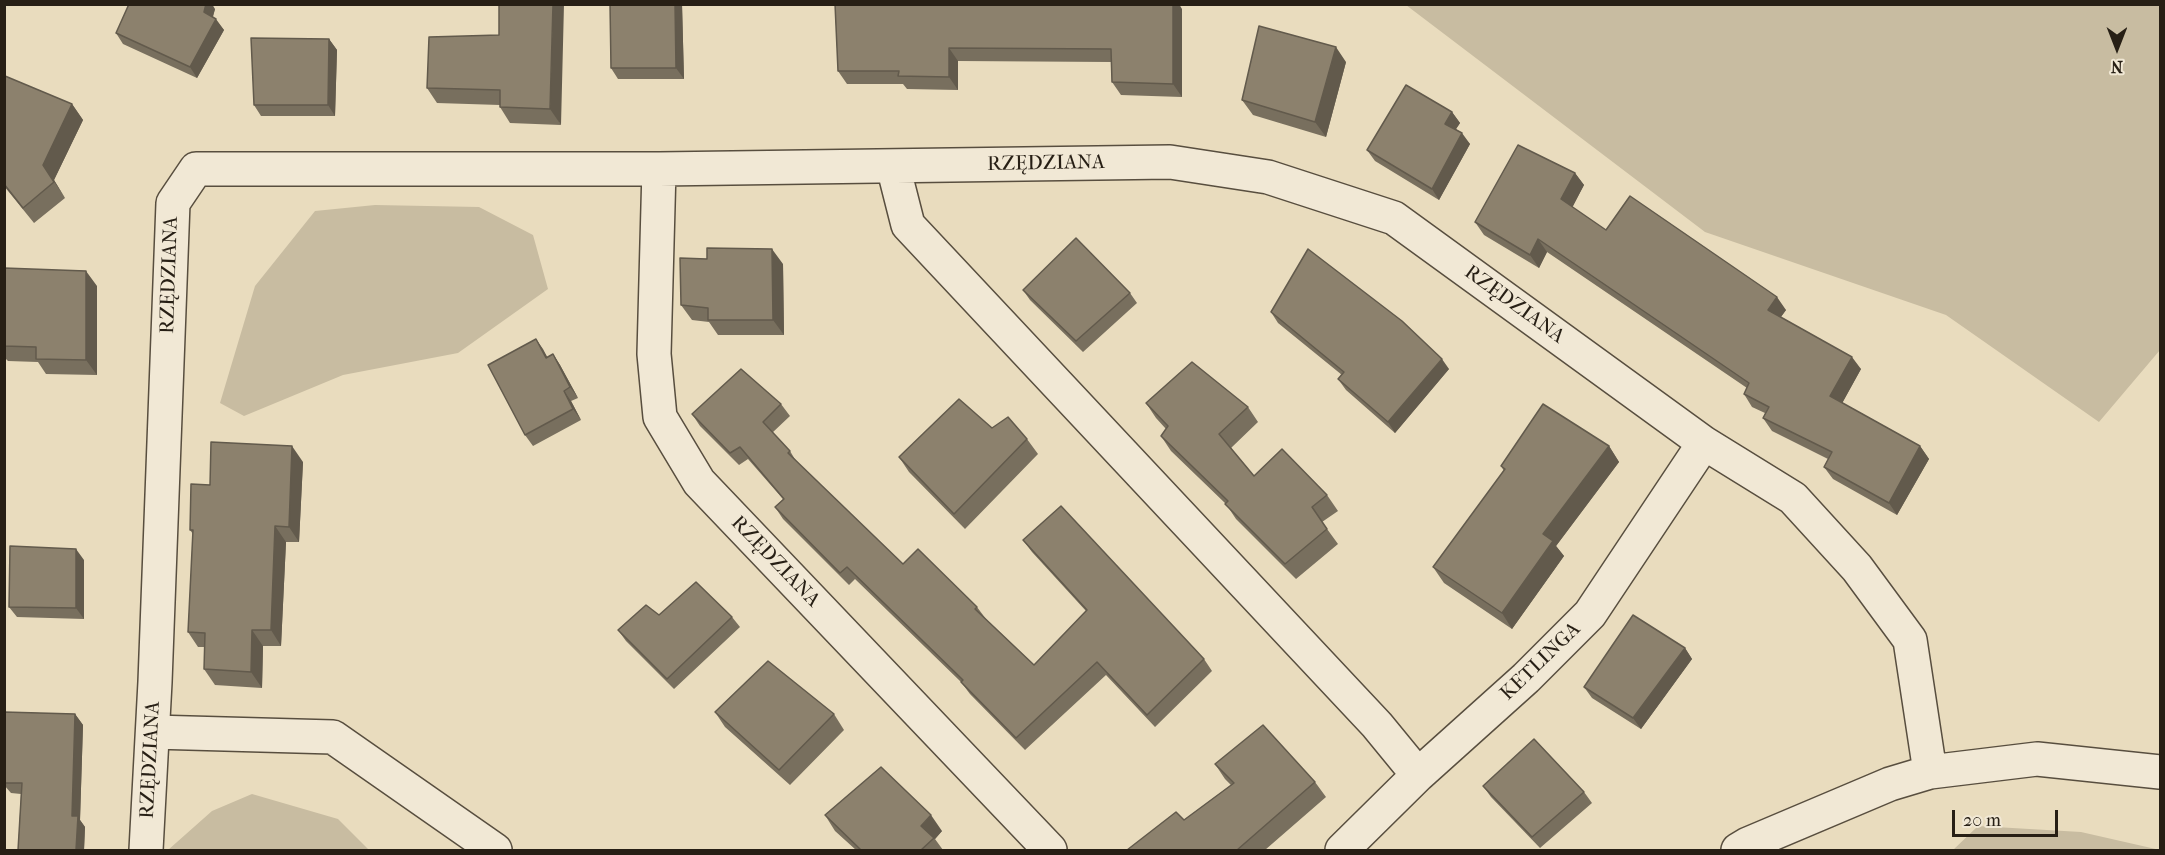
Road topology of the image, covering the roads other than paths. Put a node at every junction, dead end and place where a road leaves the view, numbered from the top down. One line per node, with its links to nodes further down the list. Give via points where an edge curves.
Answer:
1 (893, 166): 2 (street, RZĘDZIANA); 3 (street, RZĘDZIANA, via 1170,162 1268,177 1394,218); 7 (street, via 908,225 1377,725)
2 (659, 169): 4 (street, RZĘDZIANA, via 196,169 173,203); 10 (street, RZĘDZIANA, via 654,354 660,417 699,482)
3 (1704, 443): 5 (street, RZĘDZIANA, via 1793,498 1857,568 1910,640); 7 (street, KETLINGA, via 1590,614)
4 (153, 732): 8 (street, RZĘDZIANA); 9 (street, via 333,737)
5 (1930, 772): 6 (street, via 2037,759); 12 (street, via 1890,784)
6 (2160, 772)
7 (1418, 775): 11 (street, KETLINGA)
8 (146, 850)
9 (495, 850)
10 (1050, 850)
11 (1342, 850)
12 (1738, 850)

